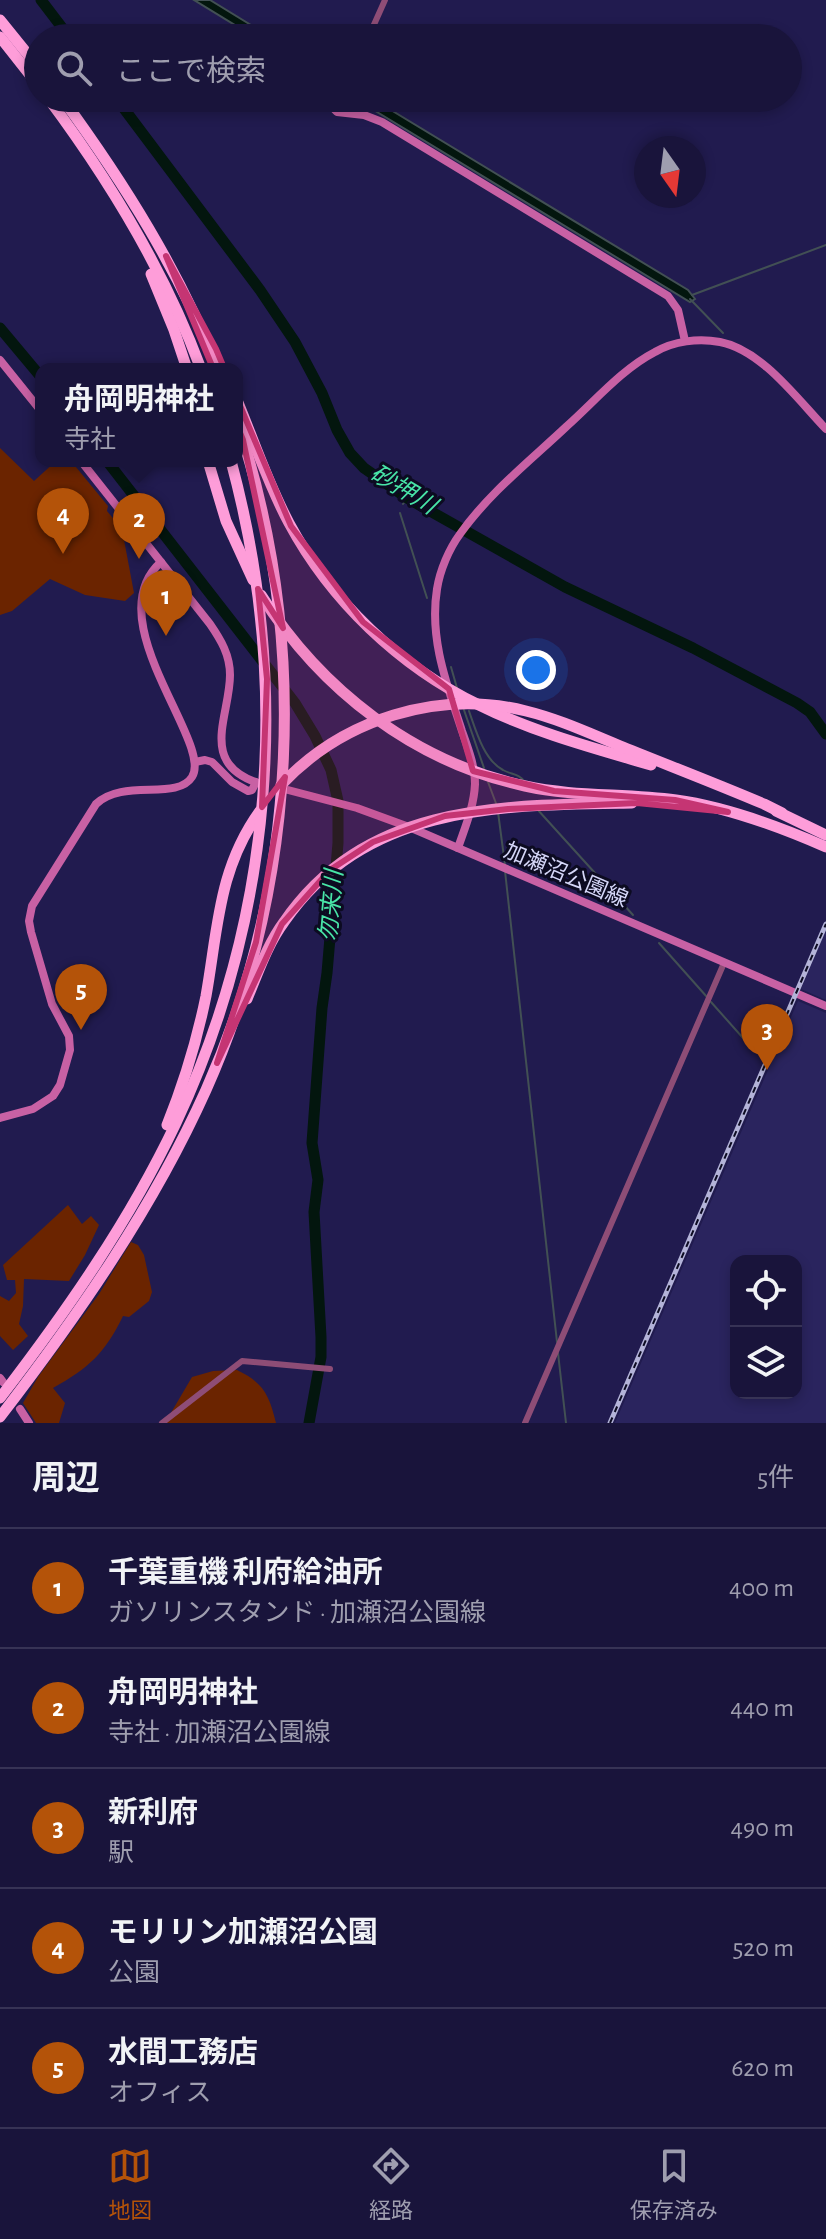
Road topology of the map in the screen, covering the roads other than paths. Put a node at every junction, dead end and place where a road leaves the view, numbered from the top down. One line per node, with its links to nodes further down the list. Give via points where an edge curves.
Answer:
1 (385, 0): 3 (street)
2 (0, 20): 5 (highway)
3 (374, 24)
4 (0, 37): 6 (highway)
5 (24, 50)
6 (24, 67)
7 (58, 112): 10 (highway)
8 (72, 112): 11 (highway)
9 (337, 112): 12 (street, via 382,122 668,296 678,310)
10 (85, 150): 14 (highway, via 146,261); 15 (highway, via 151,259)
11 (166, 256): 16 (highway); 17 (highway)
12 (685, 341): 20 (street, via 719,342 743,350); 33 (street, via 657,350 630,369 483,506 457,537 445,563 435,635 475,780)
13 (0, 360): 18 (street)
14 (185, 363)
15 (199, 363)
16 (215, 363)
17 (221, 363)
18 (35, 404)
19 (243, 415): 30 (highway, via 278,501 306,551 363,622 408,661 504,717)
20 (826, 429)
21 (243, 442): 36 (highway, via 274,576 284,677 282,770 256,942)
22 (86, 467): 25 (street)
23 (210, 467): 29 (highway, via 241,556 275,617 318,669 393,731 472,771 525,786 675,800)
24 (232, 467): 27 (highway, via 261,606 267,679)
25 (161, 562): 26 (street, via 141,594 143,624); 27 (street, via 225,646 230,674 221,723 223,748 235,770)
26 (195, 762): 27 (street, via 212,762 248,791); 37 (street, via 193,776 180,787 122,790 102,797 32,906 31,932 70,1050 53,1096 33,1109)
27 (260, 781): 38 (highway, via 253,874 226,992 196,1077)
28 (288, 790): 33 (street, 加瀬沼公園線, via 349,806)
29 (728, 812): 32 (highway); 36 (highway, via 670,804 495,810 445,816 373,842 311,888 282,924)
30 (782, 813): 31 (highway); 38 (highway, via 544,716 507,707 433,706 400,713 326,747 275,791 239,847 225,882 192,1055)
31 (826, 835)
32 (826, 847)
33 (458, 848): 34 (street, 加瀬沼公園線)
34 (724, 963): 35 (street, 加瀬沼公園線); 45 (street)
35 (826, 1006)
36 (217, 1063): 42 (highway, via 128,1237)
37 (0, 1118)
38 (139, 1192): 40 (highway, via 81,1286)
39 (330, 1369): 44 (street, via 242,1361)
40 (0, 1398)
41 (20, 1409): 43 (street)
42 (0, 1417)
43 (29, 1423)
44 (162, 1423)
45 (525, 1423)

